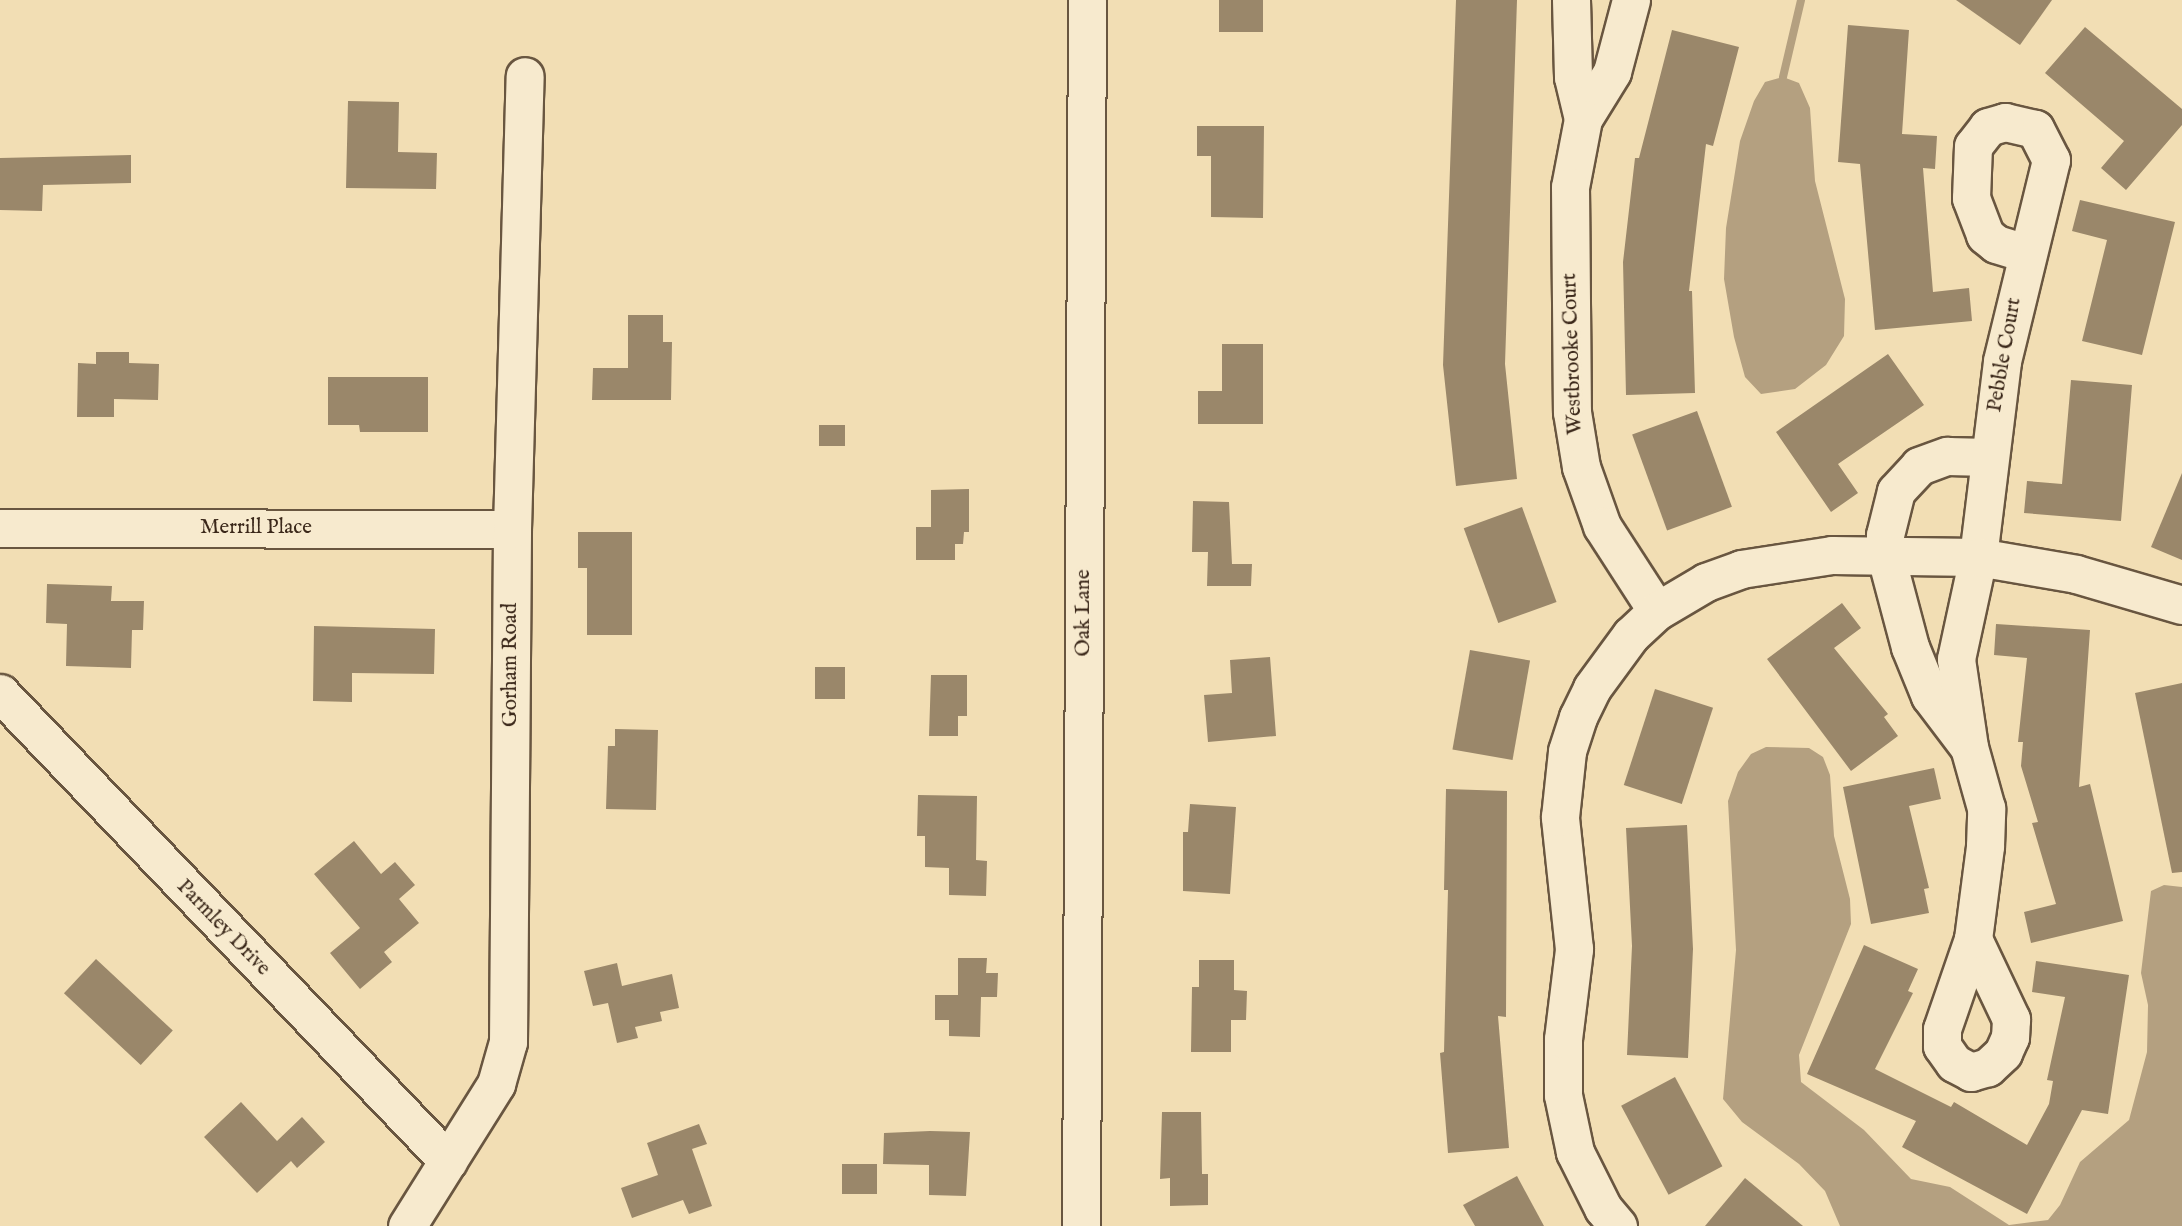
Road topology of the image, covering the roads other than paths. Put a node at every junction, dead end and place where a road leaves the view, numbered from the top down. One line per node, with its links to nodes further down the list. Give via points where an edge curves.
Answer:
1 (1087, 0): 19 (street, Oak Lane)
2 (1571, 0): 5 (street, Westbrooke Court, via 1573,77)
3 (1631, 0): 5 (street, Westbrooke Court, via 1612,72)
4 (525, 76): 9 (street, Gorham Road)
5 (1583, 119): 13 (street, Westbrooke Court, via 1569,221 1576,443 1602,526)
6 (2025, 253): 7 (street, Pebble Court)
7 (1989, 457): 10 (street, via 1947,456 1919,466 1905,478 1890,510); 11 (street, Pebble Court)
8 (0, 528): 9 (street, Merrill Place)
9 (512, 529): 17 (street, Gorham Road, via 508,1042 496,1084)
10 (1885, 553): 11 (street); 13 (street, via 1785,559 1741,569 1694,588); 15 (street, via 1910,648 1930,696)
11 (1978, 557): 12 (street, via 2076,574); 15 (street, Pebble Court, via 1956,659)
12 (2182, 605)
13 (1657, 611): 20 (street, via 1631,635 1592,688 1567,751 1561,783 1574,949 1563,1039 1563,1095 1576,1152 1598,1199)
14 (0, 693): 17 (street, Parmley Drive)
15 (1969, 747): 16 (street, via 1986,808)
16 (1973, 939)
17 (448, 1161): 18 (street, Gorham Road)
18 (407, 1226)
19 (1081, 1226)
20 (1618, 1226)

